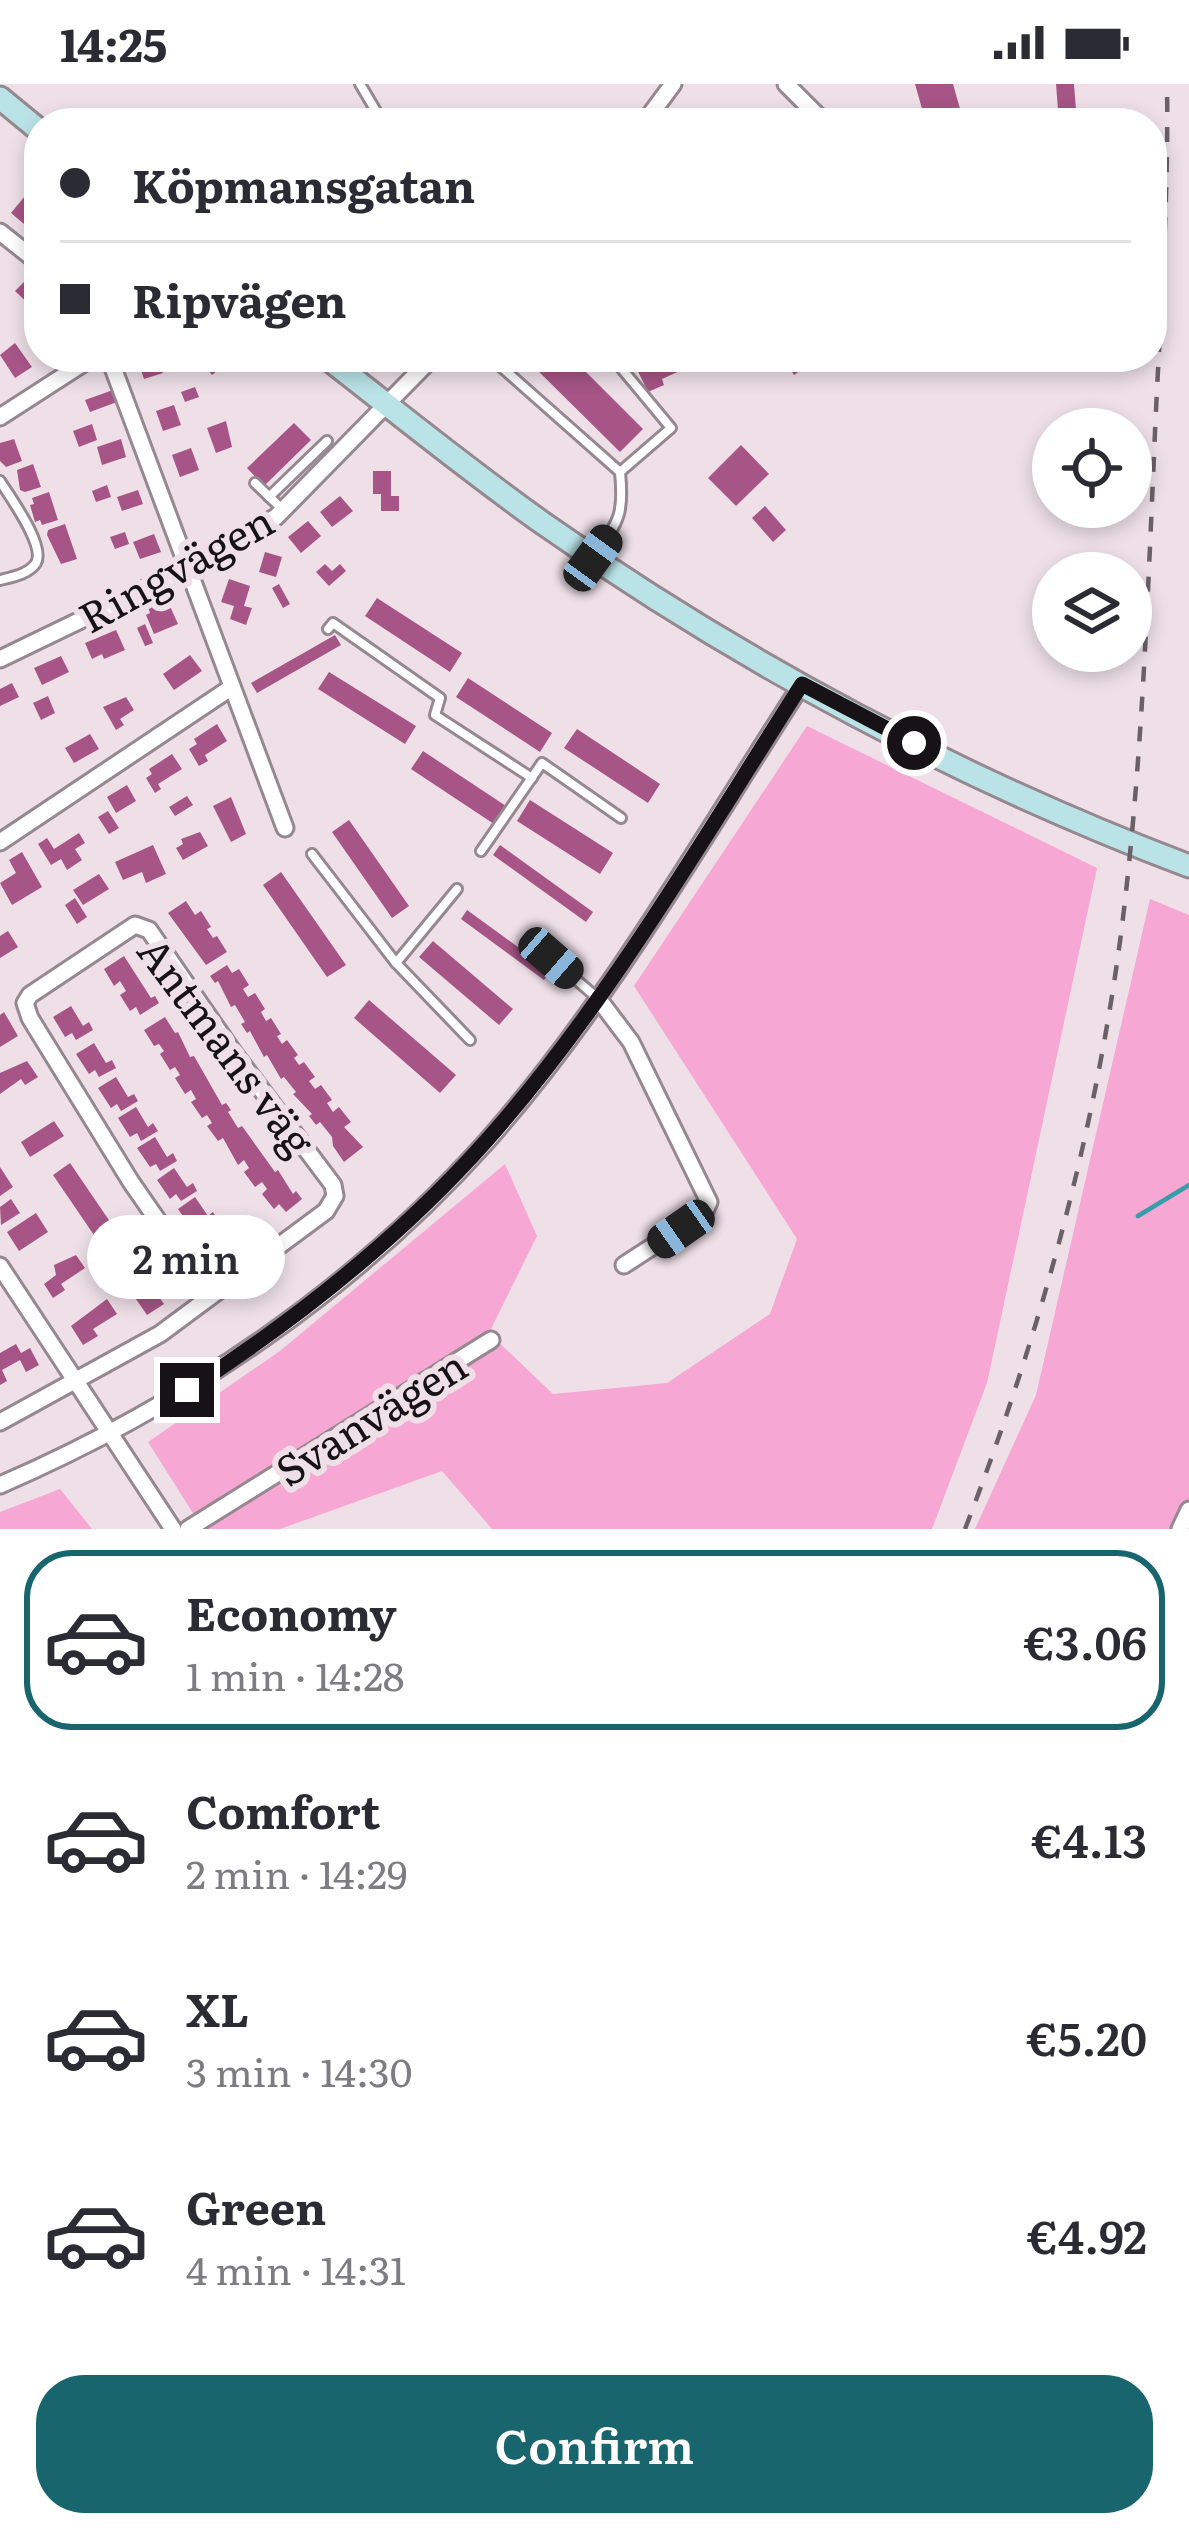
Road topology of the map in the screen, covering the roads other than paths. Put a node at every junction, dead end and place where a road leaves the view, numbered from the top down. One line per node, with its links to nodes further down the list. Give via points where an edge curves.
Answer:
1 (674, 84): 4 (street)
2 (786, 84): 5 (street)
3 (0, 98): 6 (street)
4 (656, 108)
5 (810, 108)
6 (24, 118)
7 (0, 232): 8 (street)
8 (24, 251)
9 (70, 372): 16 (street)
10 (114, 372): 24 (street)
11 (345, 372): 15 (street)
12 (418, 372): 15 (street, Ringvägen)
13 (507, 372): 18 (lane)
14 (624, 372): 18 (lane, via 671,428)
15 (386, 404): 22 (street, Ringvägen); 23 (street)
16 (0, 417)
17 (327, 442): 21 (lane)
18 (620, 472): 23 (lane, via 617,524)
19 (0, 482): 25 (lane, via 39,553 26,572)
20 (255, 483): 21 (lane)
21 (269, 496): 22 (lane)
22 (283, 510): 24 (street, Ringvägen)
23 (593, 558): 28 (street)
24 (186, 569): 27 (street, Ringvägen); 29 (street)
25 (0, 580)
26 (328, 629): 30 (lane, via 333,623 440,698 435,716)
27 (0, 659)
28 (802, 684): 36 (street, via 1032,801); 40 (street)
29 (232, 687): 32 (street); 33 (street)
30 (532, 778): 31 (lane, via 542,763); 34 (lane)
31 (621, 818)
32 (285, 828)
33 (0, 842)
34 (481, 851)
35 (312, 854): 39 (lane)
36 (1189, 866)
37 (457, 889): 39 (lane)
38 (551, 958): 40 (lane)
39 (396, 963): 41 (lane)
40 (596, 997): 42 (street, via 640,1058 709,1202); 48 (street, via 488,1139 398,1228 277,1329)
41 (470, 1040)
42 (624, 1265)
43 (0, 1266): 46 (street)
44 (210, 1296): 44 (street, Antmans väg, via 94,1123 26,1003 135,925 149,930 333,1185 326,1210); 46 (street, Antmans väg)
45 (491, 1340): 52 (street, Svanvägen)
46 (77, 1381): 47 (street, Antmans väg); 48 (street)
47 (0, 1422)
48 (111, 1433): 49 (street); 51 (street)
49 (0, 1485)
50 (1189, 1510): 53 (street)
51 (173, 1529)
52 (188, 1529)
53 (1180, 1529)

